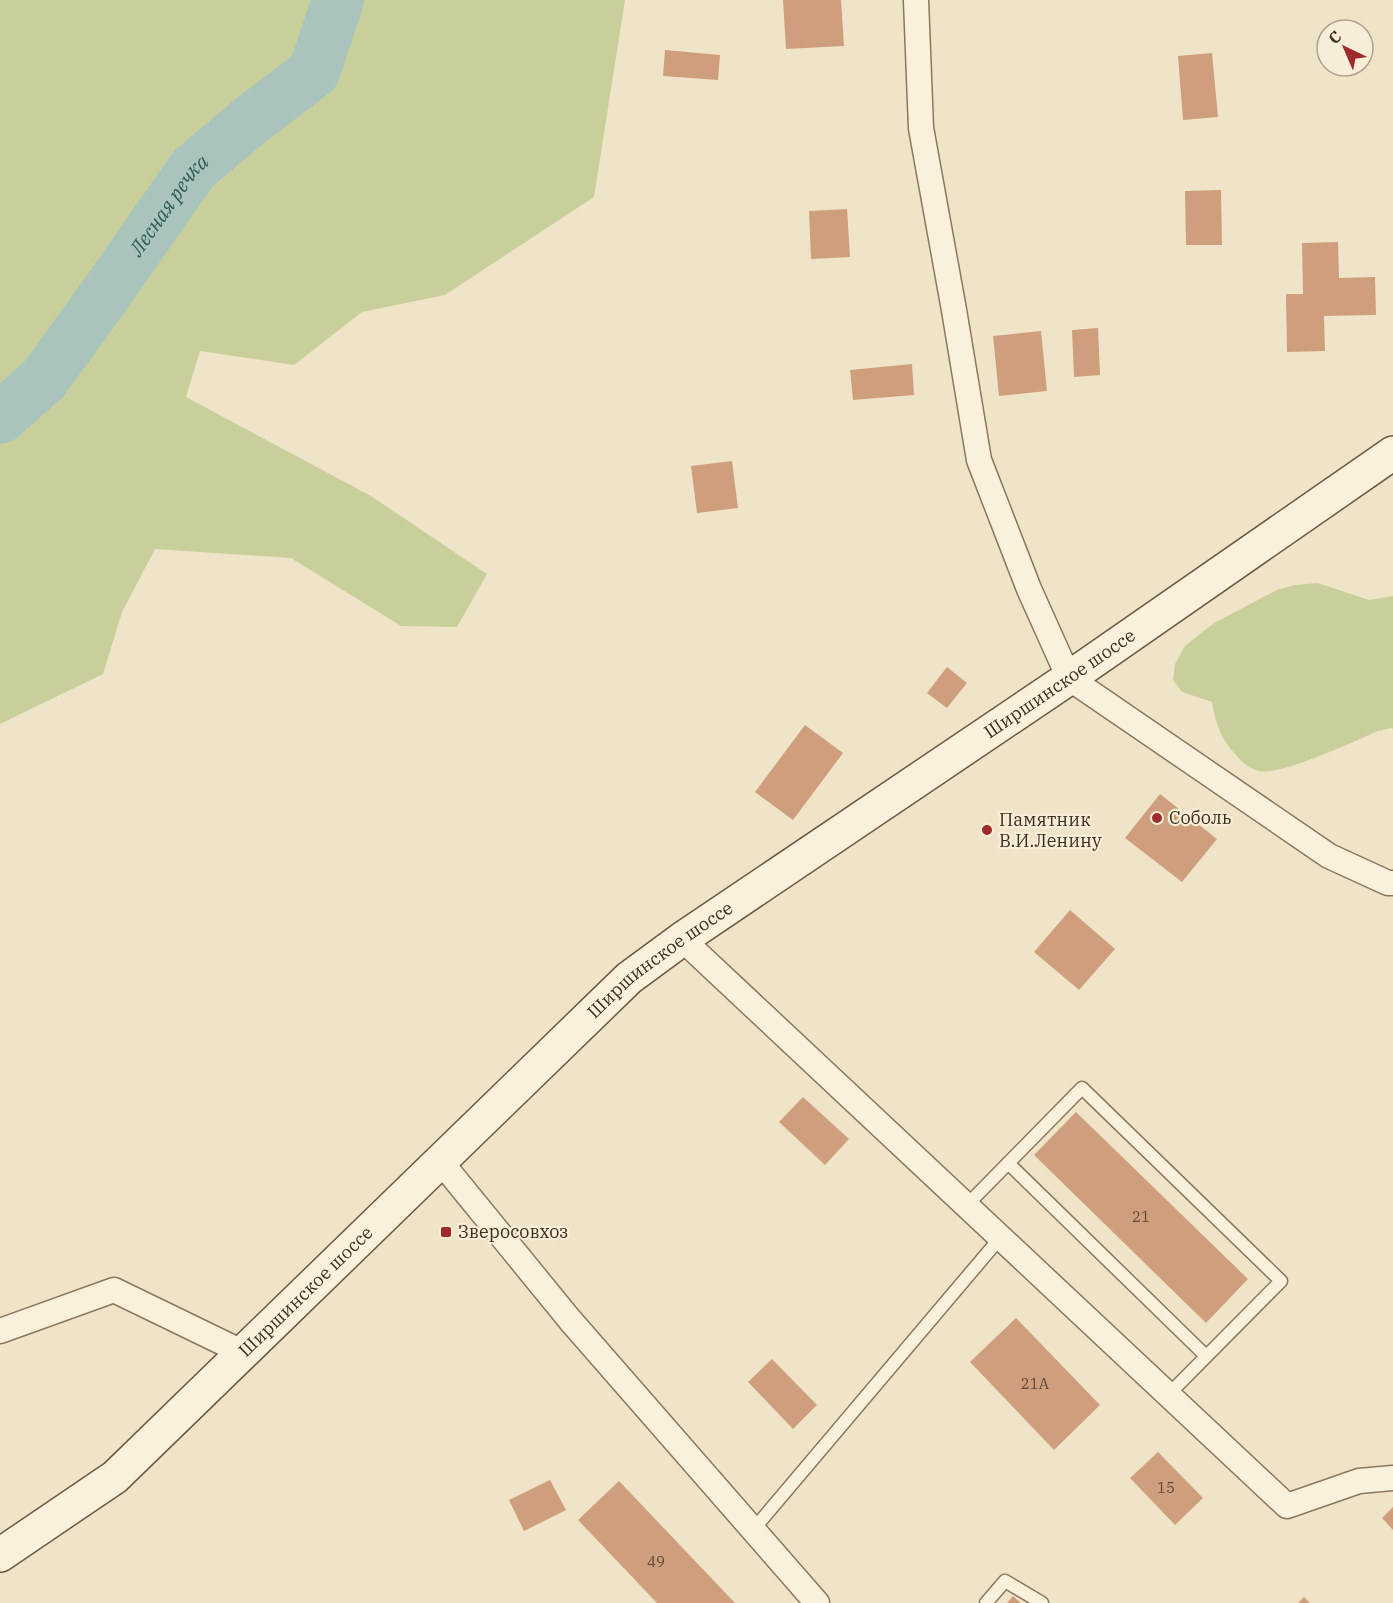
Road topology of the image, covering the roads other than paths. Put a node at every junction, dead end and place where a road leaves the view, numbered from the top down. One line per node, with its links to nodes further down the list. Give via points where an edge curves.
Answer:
1 (916, 0): 3 (street, via 921,128 978,460 1029,590)
2 (1393, 453): 3 (main road, Ширшинское шоссе)
3 (1069, 678): 4 (street, via 1329,856); 5 (main road, Ширшинское шоссе)
4 (1393, 883)
5 (682, 939): 6 (main road, Ширшинское шоссе, via 629,978); 8 (street)
6 (441, 1161): 11 (main road, Ширшинское шоссе); 15 (street, via 570,1320)
7 (1008, 1163): 8 (lane); 12 (lane); 12 (lane, via 1082,1088 1281,1281)
8 (966, 1206): 9 (street)
9 (999, 1238): 13 (street); 15 (lane)
10 (0, 1331): 11 (street, via 114,1290)
11 (244, 1353): 16 (main road, Ширшинское шоссе, via 115,1477)
12 (1206, 1356): 13 (lane)
13 (1167, 1395): 14 (street, via 1287,1506 1359,1481)
14 (1393, 1478)
15 (753, 1530): 17 (street)
16 (0, 1554)
17 (817, 1603)
18 (986, 1603): 19 (lane, via 1005,1581)
19 (1042, 1603)

